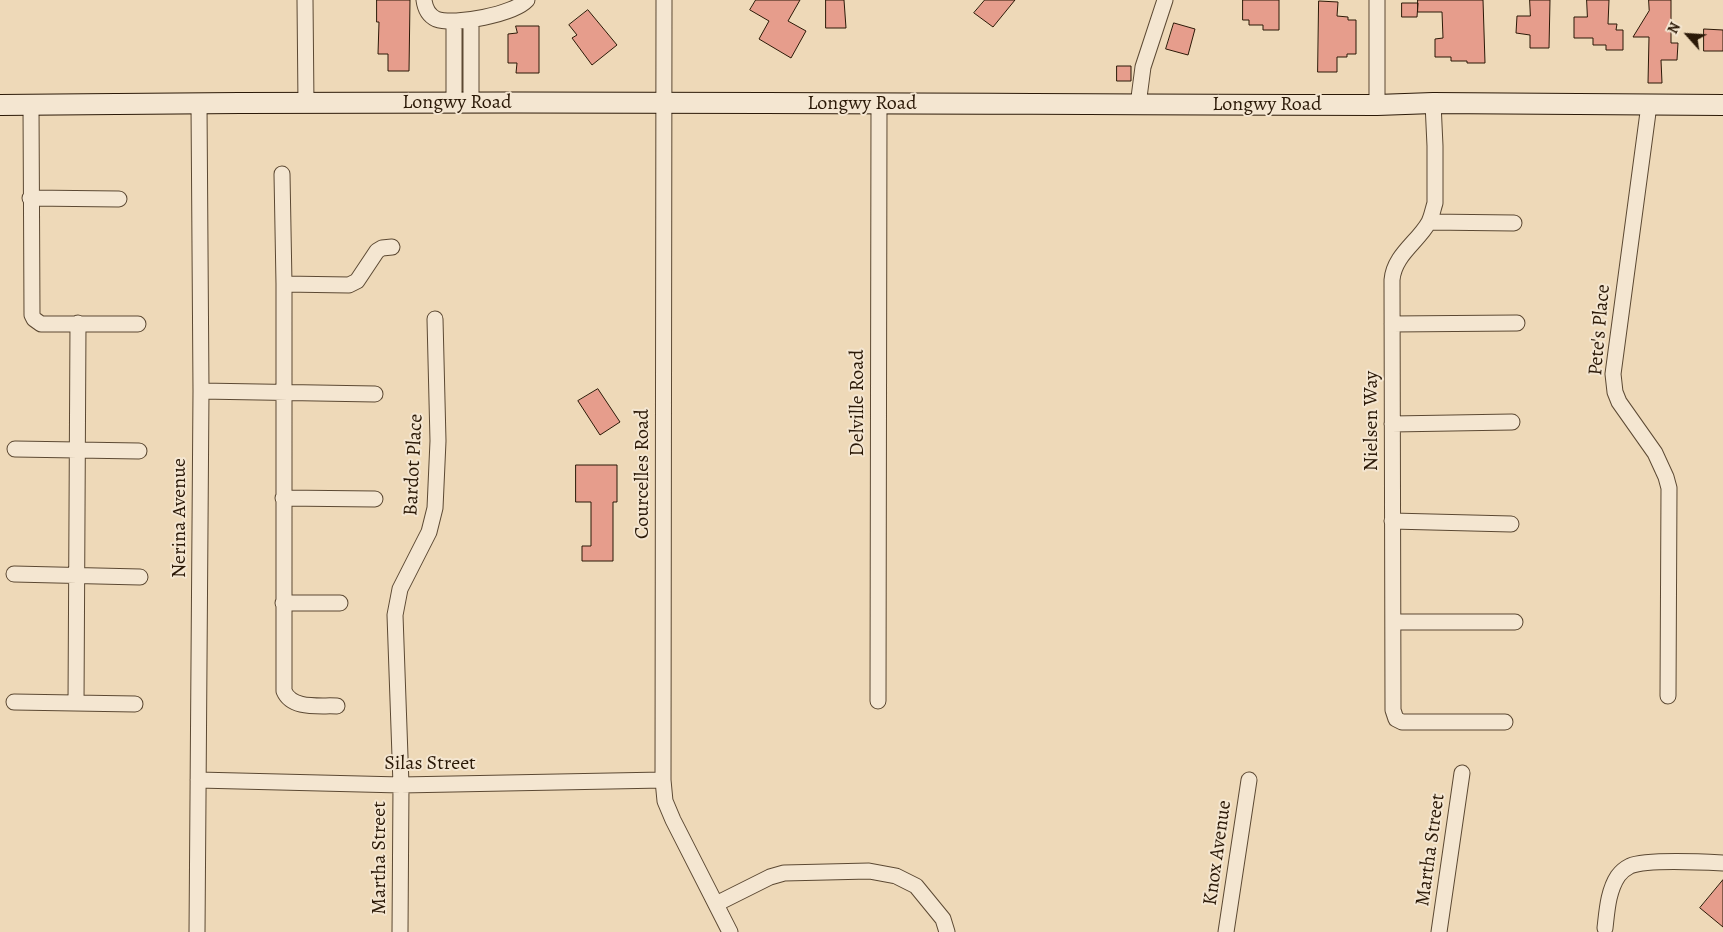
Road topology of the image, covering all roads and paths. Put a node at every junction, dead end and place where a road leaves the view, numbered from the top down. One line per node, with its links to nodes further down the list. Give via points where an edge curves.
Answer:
1 (305, 0): 14 (street)
2 (424, 0): 8 (street, via 426,10 432,16)
3 (528, 0): 7 (street, via 512,9)
4 (664, 0): 9 (street, Courcelles Road)
5 (1165, 0): 18 (street, via 1143,67)
6 (1377, 0): 19 (street)
7 (471, 20): 8 (street); 10 (street)
8 (454, 21): 10 (street)
9 (664, 102): 10 (street, Longwy Road); 15 (street, Longwy Road); 61 (street, Courcelles Road)
10 (463, 103): 14 (street, Longwy Road)
11 (1433, 103): 16 (street, Longwy Road); 19 (street, Longwy Road); 24 (street, Nielsen Way, via 1434,202)
12 (31, 104): 13 (street, Longwy Road); 17 (street, Longwy Road); 22 (street)
13 (199, 104): 14 (street, Longwy Road); 33 (street, Nerina Avenue)
14 (306, 104)
15 (879, 104): 18 (street, Longwy Road); 53 (street, Delville Road)
16 (1649, 104): 20 (street, Longwy Road); 52 (street, Pete's Place, via 1613,374 1619,402 1655,452 1669,488)
17 (0, 105)
18 (1138, 105): 19 (street, Longwy Road)
19 (1378, 105)
20 (1723, 105)
21 (282, 174): 27 (street)
22 (30, 198): 23 (street); 29 (street, via 32,315 41,324)
23 (119, 199)
24 (1429, 222): 25 (street); 32 (street, Nielsen Way, via 1395,266)
25 (1514, 223)
26 (392, 247): 27 (street, via 377,251 357,281 349,285)
27 (284, 284): 34 (street)
28 (435, 319): 63 (street, Bardot Place, via 438,441 435,508 429,532 400,589 395,615)
29 (78, 323): 31 (street); 39 (street)
30 (1517, 323): 32 (street)
31 (138, 324)
32 (1392, 324): 37 (street, Nielsen Way)
33 (201, 391): 34 (street); 60 (street, Nerina Avenue)
34 (283, 393): 35 (street); 41 (street)
35 (375, 394)
36 (1512, 422): 37 (street)
37 (1392, 424): 43 (street, Nielsen Way)
38 (15, 449): 39 (street)
39 (78, 450): 40 (street); 46 (street)
40 (139, 450)
41 (283, 498): 42 (street); 48 (street)
42 (374, 499)
43 (1392, 520): 44 (street); 50 (street, Nielsen Way)
44 (1511, 524)
45 (14, 574): 46 (street)
46 (77, 576): 47 (street); 55 (street)
47 (140, 577)
48 (283, 603): 49 (street); 57 (street, via 286,697 298,704)
49 (340, 603)
50 (1392, 622): 51 (street); 58 (street, Nielsen Way, via 1393,710 1396,719 1402,722)
51 (1515, 622)
52 (1668, 696)
53 (878, 701)
54 (14, 702): 55 (street)
55 (76, 703): 56 (street)
56 (135, 704)
57 (337, 706)
58 (1505, 722)
59 (1462, 773): 72 (street, Martha Street)
60 (198, 780): 63 (street, Silas Street); 67 (street, Nerina Avenue)
61 (663, 780): 63 (street, Silas Street); 65 (street, Courcelles Road, via 665,801 673,820)
62 (1249, 780): 71 (street, Knox Avenue)
63 (401, 785): 68 (street, Martha Street)
64 (1723, 863): 66 (street, via 1632,865 1613,886)
65 (716, 904): 69 (street, Courcelles Road); 70 (street, via 784,873 869,871 896,876 916,886 943,919)
66 (1605, 928)
67 (198, 932)
68 (400, 932)
69 (730, 932)
70 (947, 932)
71 (1226, 932)
72 (1439, 932)

